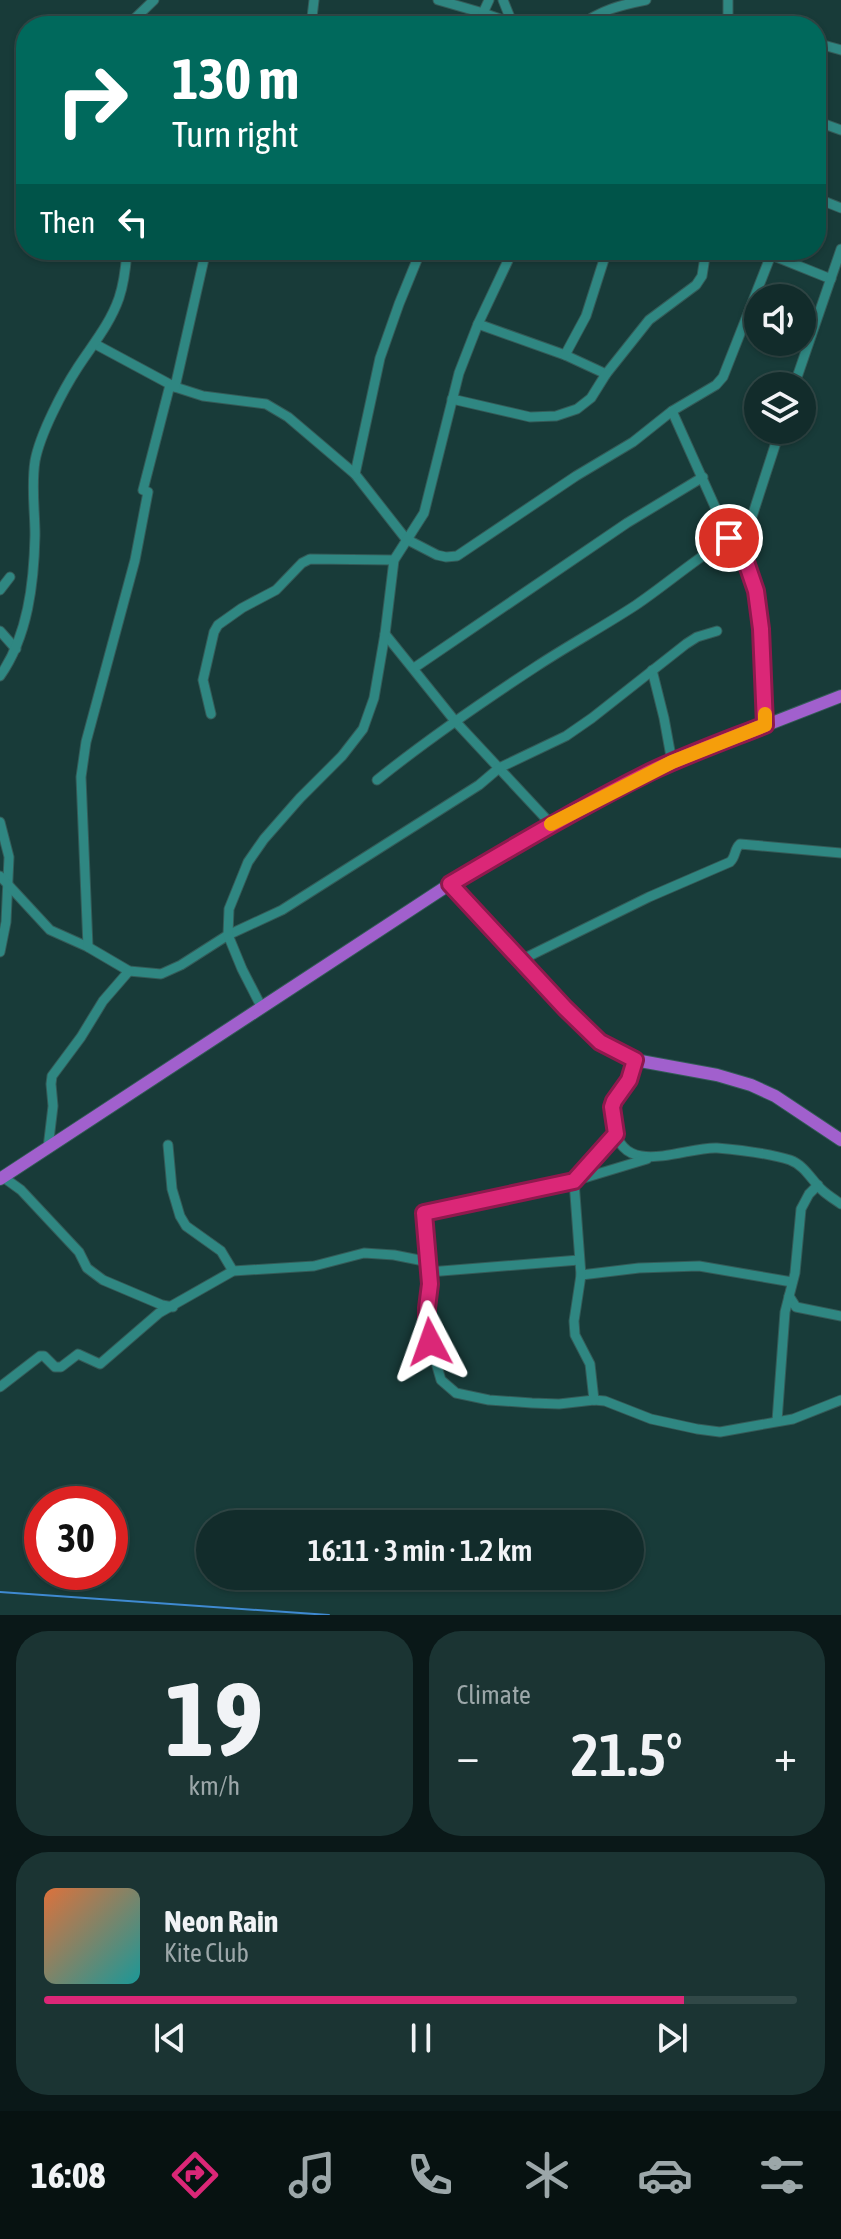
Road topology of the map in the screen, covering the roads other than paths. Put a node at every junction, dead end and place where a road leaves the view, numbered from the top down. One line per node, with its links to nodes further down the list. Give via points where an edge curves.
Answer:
1 (154, 0): 6 (street)
2 (438, 0): 5 (street)
3 (489, 0): 5 (street)
4 (646, 0): 8 (street)
5 (483, 13): 7 (street)
6 (137, 16)
7 (490, 16)
8 (592, 16)
9 (841, 249): 18 (street)
10 (126, 260): 20 (street, via 119,298)
11 (204, 260): 24 (street)
12 (417, 260): 28 (street, via 380,358)
13 (508, 260): 19 (street)
14 (604, 260): 21 (street, via 586,316)
15 (704, 260): 23 (street, via 696,285 649,320)
16 (769, 260): 26 (street, via 723,377)
17 (784, 260): 18 (street)
18 (831, 279): 22 (street)
19 (478, 324): 21 (street); 25 (street)
20 (95, 344): 24 (street); 40 (street, via 52,415 35,461 33,576)
21 (565, 355): 23 (street)
22 (799, 372)
23 (606, 374): 25 (street, via 591,398 556,416 530,417)
24 (175, 387): 28 (street, via 266,404); 58 (street, via 170,385 143,490 148,492 135,560 86,742 81,777)
25 (452, 399): 32 (street, via 424,513)
26 (672, 411): 29 (street); 32 (street, via 457,556 437,555)
27 (775, 444): 30 (street)
28 (355, 474): 32 (street)
29 (703, 477): 31 (street); 41 (street)
30 (748, 529): 31 (street); 33 (street)
31 (729, 538): 33 (street); 46 (street)
32 (406, 539): 34 (street)
33 (743, 553): 47 (street, via 761,629)
34 (394, 560): 39 (street); 45 (street, via 310,559 276,590 218,625 203,680)
35 (10, 577): 36 (street)
36 (0, 590)
37 (0, 631): 40 (street)
38 (717, 631): 42 (street, via 697,637)
39 (385, 634): 41 (street); 57 (street, via 363,729 248,862 229,909)
40 (16, 649): 43 (street)
41 (414, 668): 46 (street)
42 (652, 670): 48 (street); 49 (street, via 566,736)
43 (0, 676)
44 (841, 696): 47 (highway)
45 (211, 714)
46 (455, 721): 49 (street); 50 (street)
47 (765, 725): 48 (highway)
48 (672, 762): 52 (highway)
49 (499, 768): 52 (street); 57 (street, via 282,910)
50 (377, 780)
51 (0, 822): 54 (street, via 7,847)
52 (551, 824): 56 (highway)
53 (841, 853): 60 (street, via 740,844 730,862)
54 (4, 863): 55 (street)
55 (3, 880): 58 (street, via 50,930); 59 (street, via 6,922)
56 (450, 884): 60 (highway); 62 (highway)
57 (228, 935): 61 (street, via 161,974); 62 (street)
58 (88, 947): 61 (street)
59 (0, 952)
60 (521, 960): 63 (highway, via 600,1042)
61 (129, 971): 67 (street, via 52,1076)
62 (262, 1008): 67 (highway)
63 (635, 1060): 64 (street, via 612,1107); 65 (highway, via 751,1085)
64 (616, 1134): 68 (street, via 632,1152); 70 (street)
65 (841, 1140)
66 (168, 1145): 75 (street, via 175,1207 186,1226 221,1251)
67 (48, 1148): 69 (highway)
68 (653, 1157): 70 (street); 71 (street, via 704,1148 776,1157 794,1161)
69 (2, 1178): 79 (street, via 21,1190 79,1252 87,1268 103,1280)
70 (574, 1181): 73 (street); 74 (street, via 427,1211)
71 (818, 1185): 72 (street); 77 (street, via 801,1209)
72 (841, 1204)
73 (579, 1260): 74 (street); 76 (street)
74 (429, 1267): 75 (street, via 394,1255 364,1253 314,1266); 82 (street, via 427,1332 447,1387 489,1400)
75 (233, 1271): 79 (street)
76 (581, 1275): 77 (street, via 699,1266); 82 (street, via 575,1335 590,1364)
77 (792, 1282): 78 (street)
78 (789, 1296): 80 (street, via 796,1307); 84 (street)
79 (173, 1307): 81 (street, via 100,1364 78,1354 55,1367 40,1356)
80 (841, 1316)
81 (0, 1387)
82 (594, 1400): 84 (street, via 651,1419 720,1432)
83 (841, 1400): 84 (street)
84 (777, 1421)

